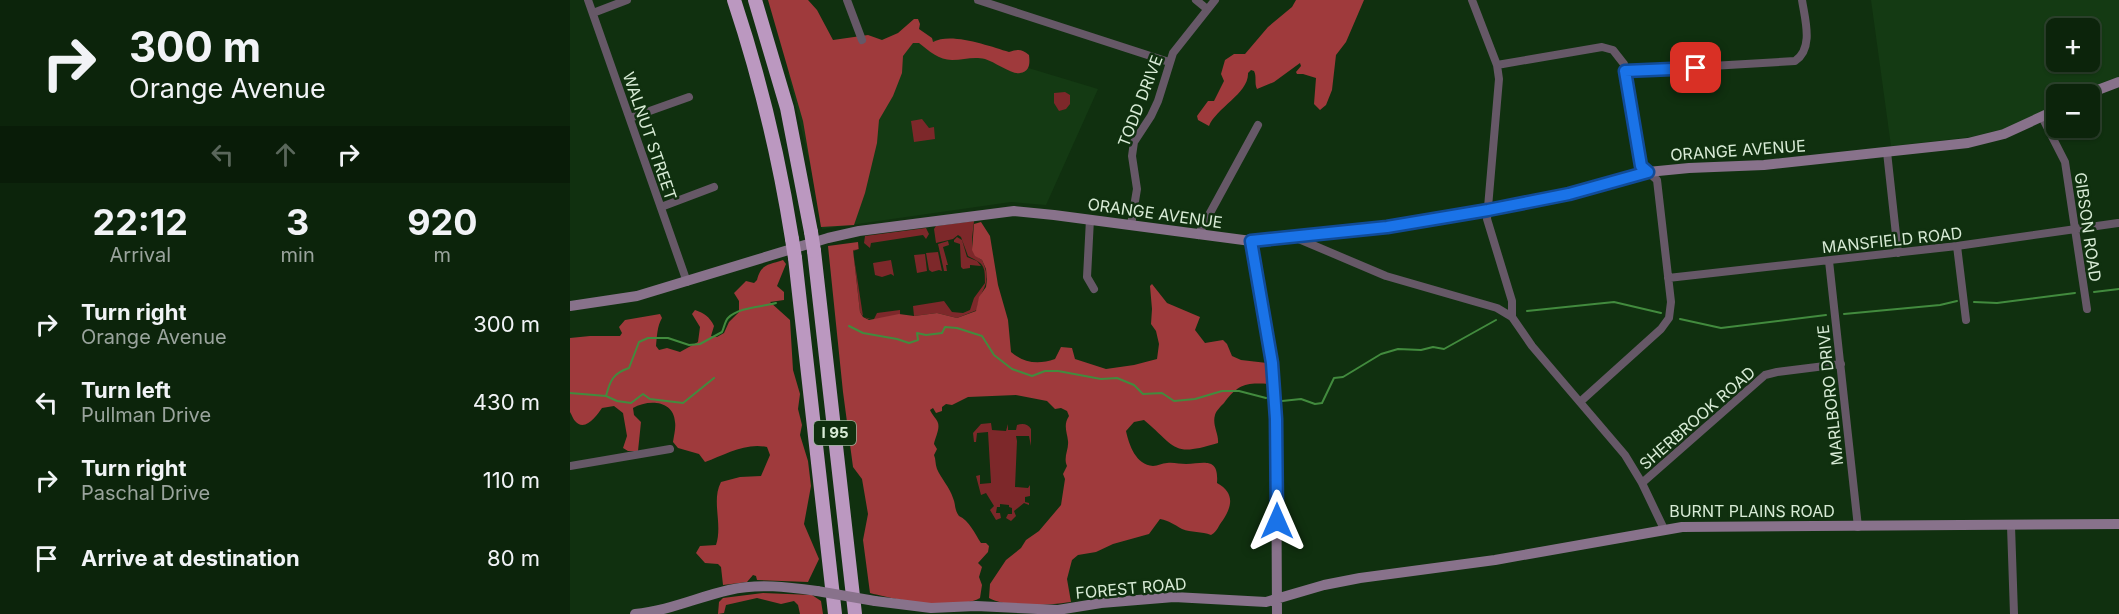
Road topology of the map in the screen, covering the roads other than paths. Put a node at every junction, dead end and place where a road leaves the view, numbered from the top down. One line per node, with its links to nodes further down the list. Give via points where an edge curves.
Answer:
1 (588, 0): 14 (street, WALNUT STREET)
2 (627, 0): 14 (street)
3 (734, 0): 59 (highway, I 95, bridge, via 766,107 792,239)
4 (755, 0): 61 (highway, I 95, bridge, via 787,108 812,232)
5 (847, 0): 15 (street)
6 (978, 0): 13 (street)
7 (1011, 0): 13 (street)
8 (1196, 0): 12 (street)
9 (1215, 0): 12 (street, TODD DRIVE)
10 (1472, 0): 17 (street)
11 (1802, 0): 18 (street, via 1807,45 1795,61)
12 (1207, 9): 16 (street, TODD DRIVE, via 1177,45)
13 (1007, 10): 16 (street)
14 (593, 13): 24 (street, WALNUT STREET)
15 (862, 40)
16 (1169, 62): 33 (street, TODD DRIVE, via 1158,101 1132,148 1137,189)
17 (1497, 65): 18 (street, via 1605,47 1617,53); 30 (street, via 1499,90)
18 (1625, 71): 27 (street, via 1641,166)
19 (2119, 82): 20 (main road)
20 (2100, 89)
21 (689, 97): 24 (street)
22 (2046, 115): 23 (main road, ORANGE AVENUE)
23 (2042, 117): 26 (main road, ORANGE AVENUE, via 1986,139); 34 (street, GIBSON ROAD, via 2065,162)
24 (630, 118): 29 (street, WALNUT STREET)
25 (1258, 125): 35 (street)
26 (1887, 152): 27 (main road, ORANGE AVENUE); 39 (street)
27 (1648, 172): 30 (main road, ORANGE AVENUE, via 1569,194); 41 (street, via 1657,180)
28 (714, 187): 29 (street)
29 (661, 207): 42 (street, WALNUT STREET)
30 (1488, 210): 36 (main road, ORANGE AVENUE); 46 (street, via 1487,219 1512,301)
31 (1089, 219): 33 (main road, ORANGE AVENUE); 42 (main road, ORANGE AVENUE, via 1004,212 859,231); 43 (street, via 1087,277)
32 (2118, 223): 34 (street, MANSFIELD ROAD)
33 (1131, 225): 35 (main road, ORANGE AVENUE)
34 (2076, 229): 38 (street, MANSFIELD ROAD); 45 (street, GIBSON ROAD)
35 (1198, 235): 37 (main road, ORANGE AVENUE)
36 (1293, 237): 37 (main road, ORANGE AVENUE); 46 (street, via 1376,273 1497,308)
37 (1251, 241): 57 (main road, via 1272,363)
38 (1957, 246): 39 (street, MANSFIELD ROAD); 47 (street)
39 (1898, 253): 40 (street, MANSFIELD ROAD)
40 (1829, 261): 41 (street, MANSFIELD ROAD); 48 (street, MARLBORO DRIVE)
41 (1668, 278): 49 (street, via 1671,308 1666,323)
42 (687, 282): 44 (main road, ORANGE AVENUE, via 637,296)
43 (1094, 289)
44 (570, 306)
45 (2087, 309)
46 (1512, 317): 49 (street, BURNT PLAINS ROAD)
47 (1966, 320)
48 (1841, 364): 52 (street, SHERBROOK ROAD, via 1765,375); 55 (street, MARLBORO DRIVE)
49 (1580, 402): 52 (street, BURNT PLAINS ROAD, via 1625,455)
50 (670, 449): 51 (street)
51 (570, 466)
52 (1642, 483): 56 (street, BURNT PLAINS ROAD)
53 (2119, 524): 54 (main road, BURNT PLAINS ROAD)
54 (2011, 526): 55 (main road, BURNT PLAINS ROAD); 63 (street)
55 (1858, 527): 56 (main road, BURNT PLAINS ROAD)
56 (1664, 529): 57 (main road, FOREST ROAD, via 1495,560 1360,578)
57 (1277, 599): 58 (main road, FOREST ROAD, via 1266,602 1174,597 1058,610); 62 (main road)
58 (986, 610): 60 (main road, FOREST ROAD, bridge, via 931,608 777,587 742,588)
59 (835, 613)
60 (635, 614)
61 (855, 614)
62 (1277, 614)
63 (2014, 614)

